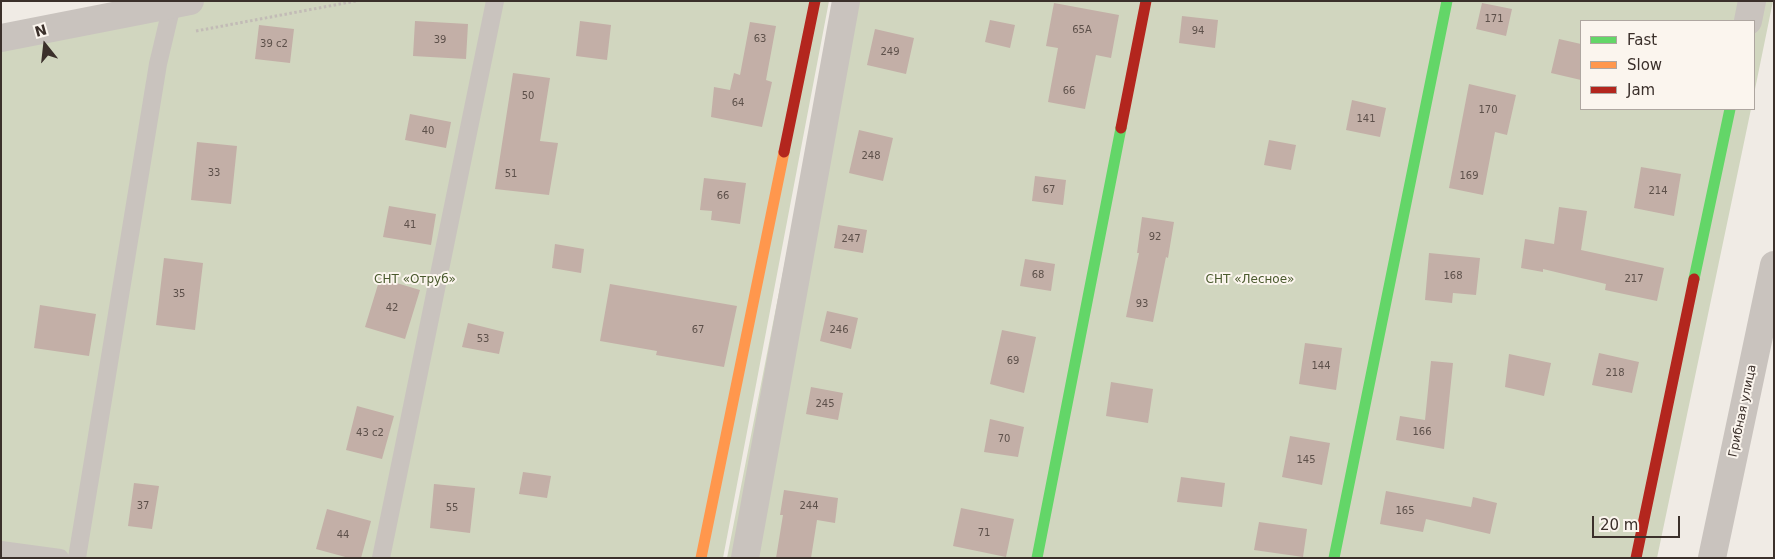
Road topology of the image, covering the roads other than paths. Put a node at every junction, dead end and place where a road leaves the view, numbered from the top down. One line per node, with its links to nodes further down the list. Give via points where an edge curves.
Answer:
1 (495, 1): 15 (lane)
2 (815, 1): 16 (street)
3 (846, 1): 17 (street)
4 (1146, 1): 18 (street)
5 (1447, 1): 19 (street)
6 (1752, 1): 8 (street)
7 (181, 3): 9 (street); 14 (lane, via 158,64)
8 (1748, 20)
9 (1, 38)
10 (1730, 110): 20 (street)
11 (1774, 265): 21 (street, Грибная улица)
12 (1, 550): 13 (lane)
13 (60, 558)
14 (78, 558)
15 (381, 558)
16 (700, 558)
17 (745, 558)
18 (1037, 558)
19 (1334, 558)
20 (1636, 558)
21 (1712, 558)

